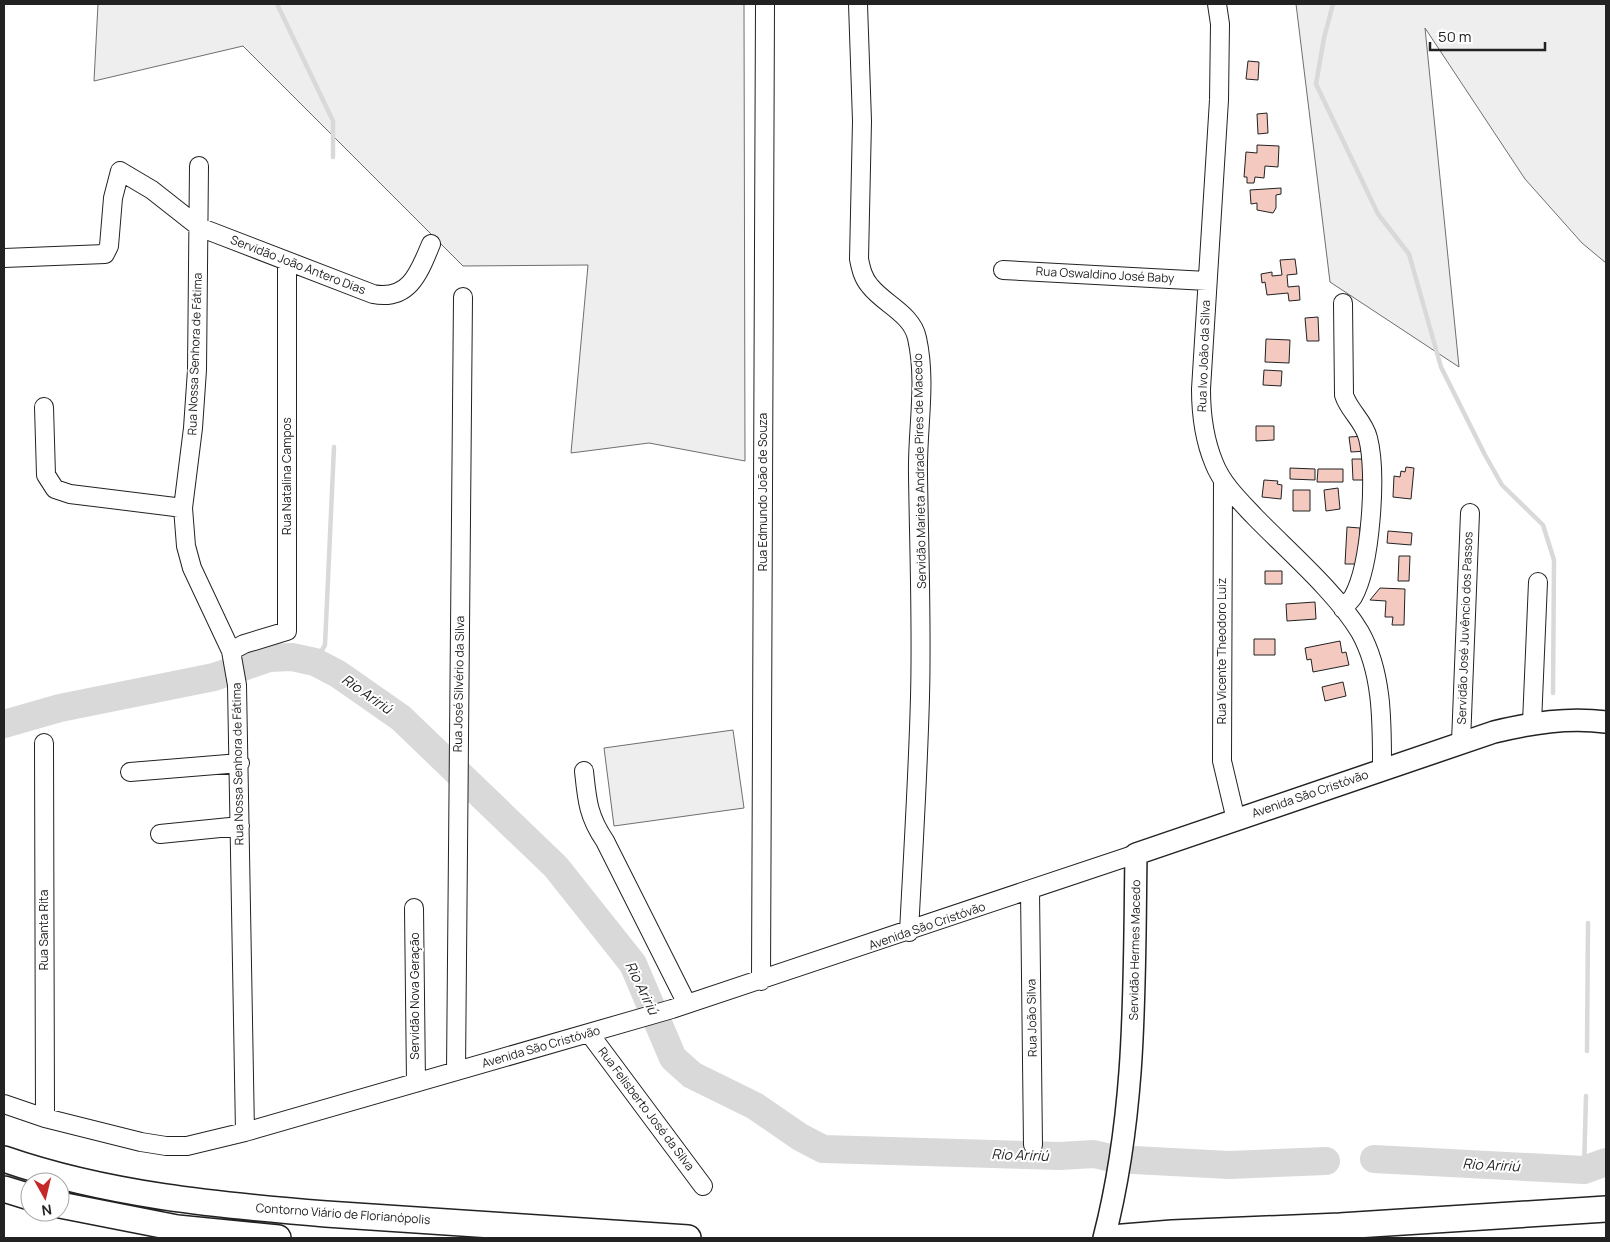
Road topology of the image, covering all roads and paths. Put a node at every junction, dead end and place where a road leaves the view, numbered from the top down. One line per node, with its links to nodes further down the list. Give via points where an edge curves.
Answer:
1 (765, 4): 35 (street, Rua Edmundo João de Souza)
2 (858, 4): 34 (street, Servidão Marieta Andrade Pires de Macedo, via 862,121 859,259 869,286 914,329 922,396 918,472 920,698)
3 (1217, 4): 10 (street, Rua Ivo João da Silva, via 1220,24 1219,100)
4 (200, 166): 5 (street, Rua Nossa Senhora de Fátima)
5 (199, 227): 7 (street, Servidão João Antero Dias, via 152,190 120,171 113,198 109,246 105,254); 8 (street, Servidão João Antero Dias); 15 (street, Rua Nossa Senhora de Fátima, via 197,370)
6 (431, 244): 8 (street, Servidão João Antero Dias, via 415,276 402,292 393,295 373,294)
7 (4, 258)
8 (287, 262): 19 (street, Rua Natalina Campos, via 287,632 258,639)
9 (1003, 270): 10 (street, Rua Oswaldino José Baby)
10 (1208, 281): 14 (street, Rua Ivo João da Silva, via 1201,418 1207,444)
11 (463, 297): 38 (street, Rua José Silvério da Silva)
12 (1343, 303): 18 (street, via 1344,395 1347,405 1363,424 1374,468 1365,561 1353,596)
13 (44, 407): 15 (street, via 46,475 55,488 70,494)
14 (1223, 480): 18 (street, Rua Ivo João da Silva); 28 (street, Rua Vicente Theodoro Luiz, via 1222,761)
15 (183, 508): 19 (street, Rua Nossa Senhora de Fátima, via 186,546 192,568)
16 (1470, 513): 22 (street, Servidão José Juvêncio dos Passos)
17 (1538, 582): 21 (street)
18 (1343, 609): 25 (street, Rua Ivo João da Silva, via 1360,633 1374,671 1382,719)
19 (232, 655): 24 (street, Rua Nossa Senhora de Fátima, via 237,685)
20 (1606, 722): 21 (main road, Avenida São Cristóvão, via 1568,720)
21 (1532, 723): 22 (main road, Avenida São Cristóvão)
22 (1461, 742): 25 (main road, Avenida São Cristóvão)
23 (44, 743): 41 (street, Rua Santa Rita)
24 (240, 763): 27 (street); 29 (street, Rua Nossa Senhora de Fátima)
25 (1382, 769): 28 (main road, Avenida São Cristóvão)
26 (584, 771): 36 (street, via 588,811 605,840)
27 (130, 772)
28 (1236, 820): 31 (main road, Avenida São Cristóvão)
29 (240, 826): 30 (street); 42 (street, Rua Nossa Senhora de Fátima)
30 (160, 834)
31 (1136, 854): 32 (street, Avenida São Cristóvão); 52 (main road, Servidão Hermes Macedo, via 1134,1045 1124,1138)
32 (1030, 891): 34 (street, Avenida São Cristóvão); 43 (street, Rua João Silva)
33 (414, 908): 39 (street, Servidão Nova Geração)
34 (909, 932): 35 (street, Avenida São Cristóvão)
35 (762, 981): 36 (street, Avenida São Cristóvão)
36 (680, 1006): 37 (street, Avenida São Cristóvão)
37 (589, 1033): 38 (street, Avenida São Cristóvão); 45 (street, Rua Felisberto José da Silva)
38 (456, 1072): 39 (street, Avenida São Cristóvão)
39 (416, 1083): 42 (street, Avenida São Cristóvão)
40 (4, 1104): 41 (street, Avenida São Cristóvão)
41 (45, 1118): 42 (street, Avenida São Cristóvão, via 166,1146 186,1146)
42 (245, 1132)
43 (1033, 1145)
44 (4, 1159): 51 (highway, Contorno Viário de Florianópolis, via 94,1184 181,1200 370,1217)
45 (703, 1186)
46 (4, 1189): 47 (highway)
47 (20, 1194)
48 (70, 1207): 50 (highway, via 177,1228)
49 (1606, 1210): 53 (highway)
50 (278, 1238)
51 (688, 1238)
52 (1104, 1238)
53 (1111, 1238)

